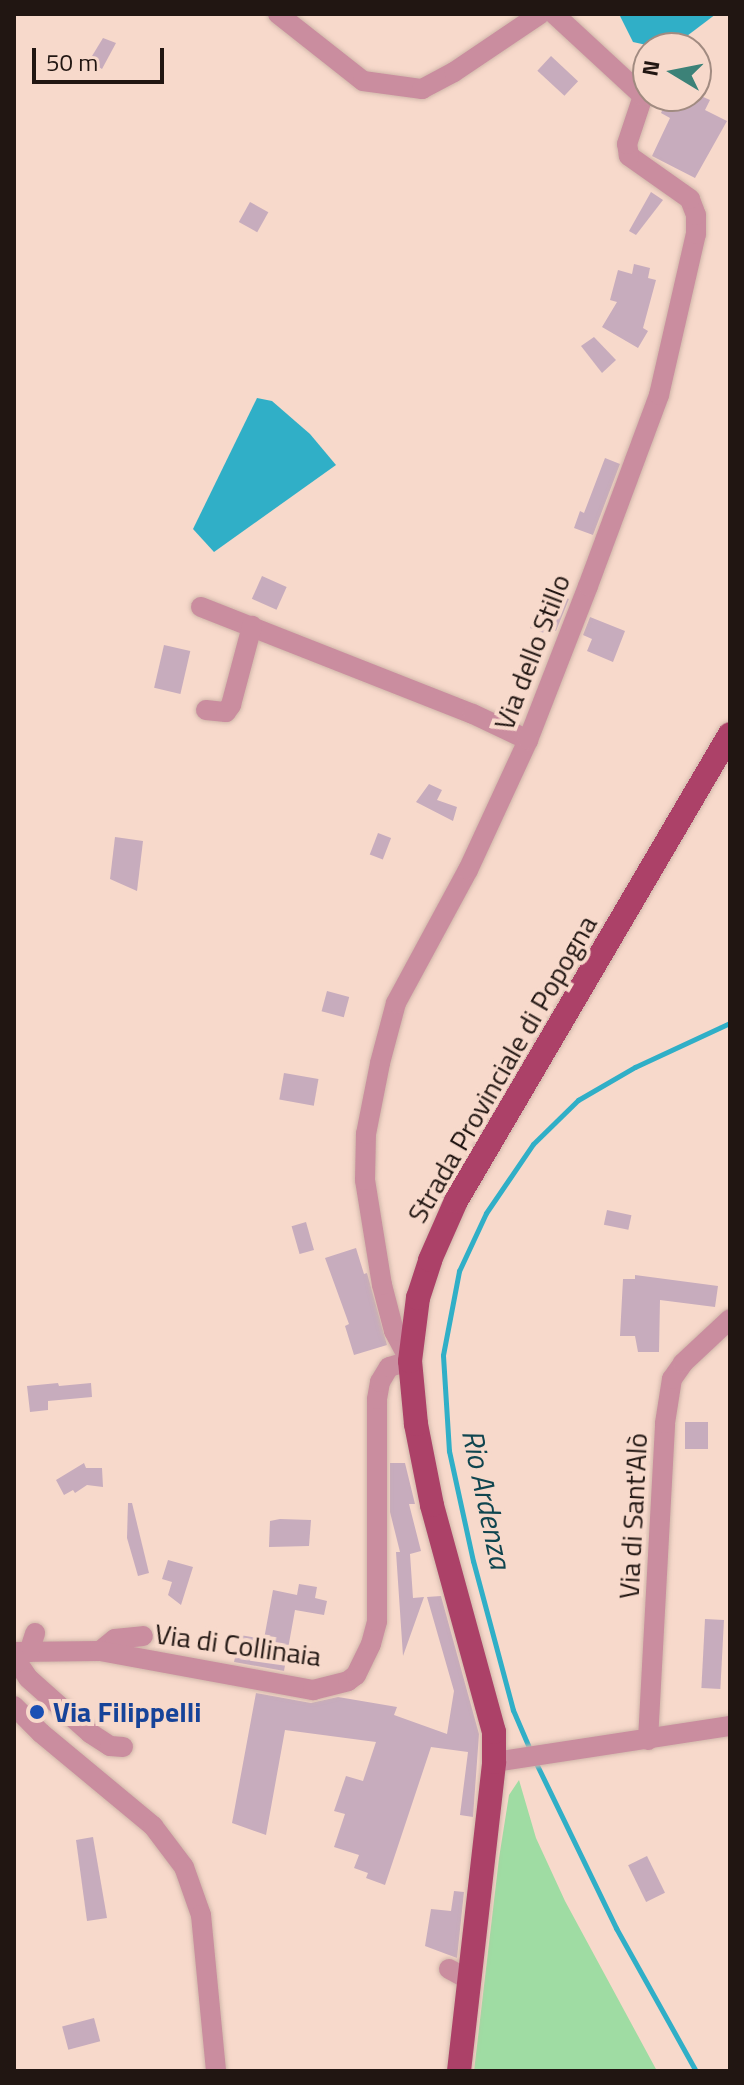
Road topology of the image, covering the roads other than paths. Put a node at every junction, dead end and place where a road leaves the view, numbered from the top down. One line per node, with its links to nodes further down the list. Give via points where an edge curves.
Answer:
1 (278, 14): 2 (street, via 363,81 422,89)
2 (540, 14)
3 (554, 14): 8 (street, Via dello Stillo, via 643,96 627,144 629,156 690,199 696,234 659,395)
4 (201, 607): 5 (street)
5 (252, 626): 6 (street, via 231,705 220,714); 8 (street)
6 (206, 710)
7 (730, 734): 10 (main road, Strada Provinciale di Popogna, via 456,1201 422,1281)
8 (528, 740): 10 (street, Via dello Stillo, via 468,870 396,1003 366,1134 365,1180 382,1285 394,1331)
9 (730, 1319): 16 (street, Via di Sant'Alò, via 672,1379 665,1423)
10 (410, 1361): 13 (street, Via di Collinaia, via 389,1367 377,1399 377,1621 356,1675 313,1690); 18 (main road, Strada Provinciale di Popogna, via 432,1505 494,1732)
11 (143, 1636): 13 (street, via 115,1639)
12 (23, 1648): 13 (street, Via di Collinaia); 17 (street, via 28,1678 90,1733 110,1746)
13 (100, 1651)
14 (14, 1706): 19 (street, via 153,1826 184,1867 201,1915)
15 (730, 1726): 16 (street)
16 (648, 1740): 18 (street)
17 (123, 1747)
18 (494, 1762): 20 (main road, Strada Provinciale di Popogna, via 459,1974)
19 (216, 2071)
20 (459, 2071)

